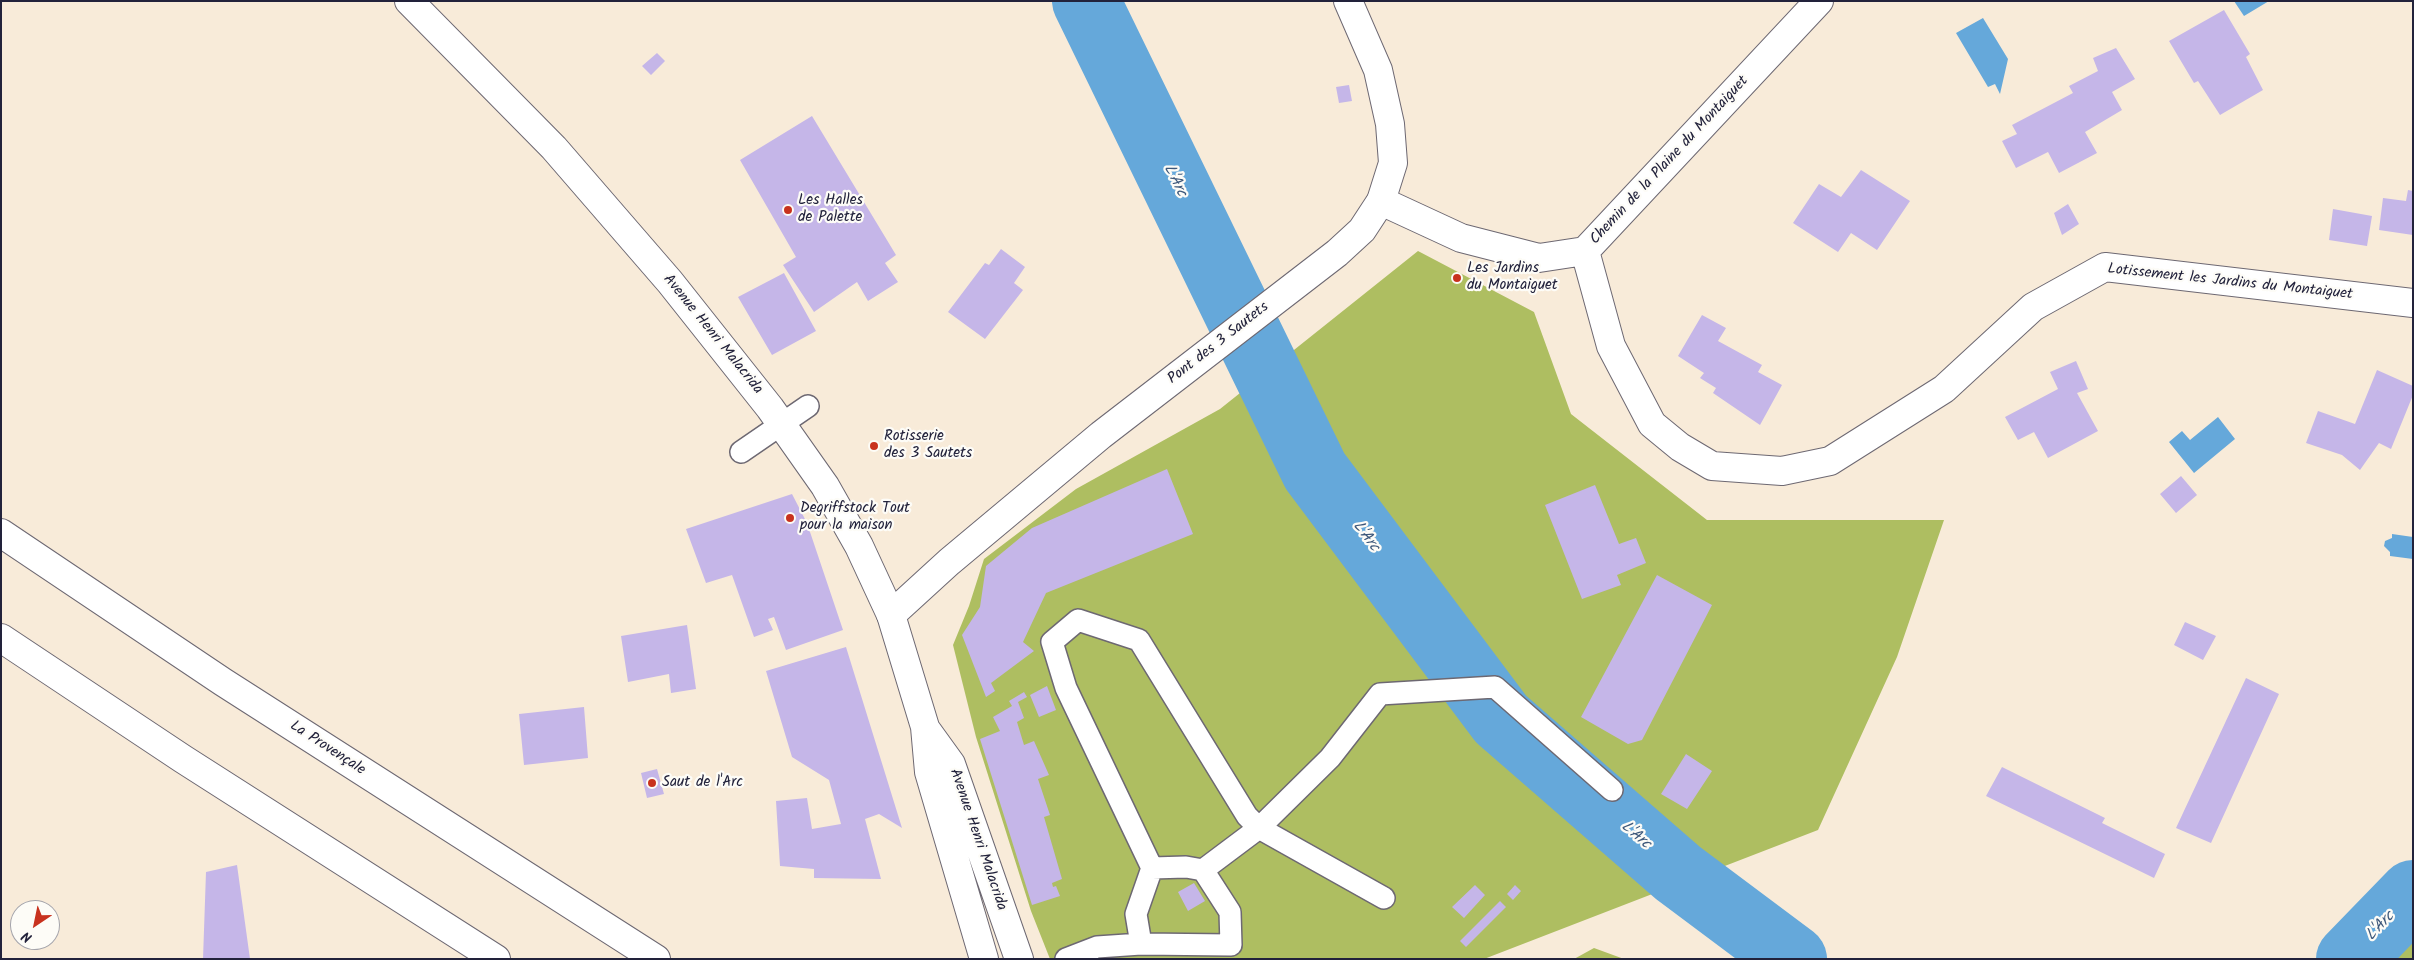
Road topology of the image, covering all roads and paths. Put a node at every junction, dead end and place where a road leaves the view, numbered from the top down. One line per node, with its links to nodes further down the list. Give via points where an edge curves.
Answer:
1 (409, 1): 8 (main road, Avenue Henri Malacrida, via 560,156 670,282)
2 (1348, 1): 4 (main road, Pont des 3 Sautets, via 1378,70 1390,124 1393,163)
3 (1819, 1): 5 (main road, Chemin de la Plaine du Montaiguet)
4 (1381, 201): 5 (main road, Chemin de la Plaine du Montaiguet, via 1461,238 1539,258); 11 (main road, Pont des 3 Sautets, via 1362,230 1337,253 1101,435)
5 (1585, 251): 6 (main road, Lotissement les Jardins du Montaiguet, via 1611,346 1652,424 1680,447 1712,466 1782,471 1830,461 1847,451 1944,389 2033,307 2105,266)
6 (2413, 303)
7 (808, 406): 8 (lane)
8 (781, 424): 9 (lane); 11 (main road, Avenue Henri Malacrida, via 825,486 859,546)
9 (740, 452)
10 (1, 533): 21 (main road, La Provençale, via 223,682)
11 (891, 615): 13 (main road, Avenue Henri Malacrida)
12 (1, 638): 20 (main road)
13 (925, 727): 22 (main road, Avenue Henri Malacrida, via 929,772); 23 (main road, Avenue Henri Malacrida, via 952,764)
14 (1612, 790): 15 (lane, via 1495,687 1380,694 1330,758)
15 (1259, 828): 16 (lane, via 1247,816 1139,640 1078,620 1052,642 1066,688); 17 (lane); 18 (lane)
16 (1152, 868): 17 (lane); 19 (lane, via 1136,914)
17 (1203, 870): 19 (lane, via 1230,912 1231,945)
18 (1384, 898)
19 (1141, 944): 24 (lane, via 1097,947)
20 (496, 959)
21 (656, 959)
22 (984, 959)
23 (1019, 959)
24 (1066, 959)

